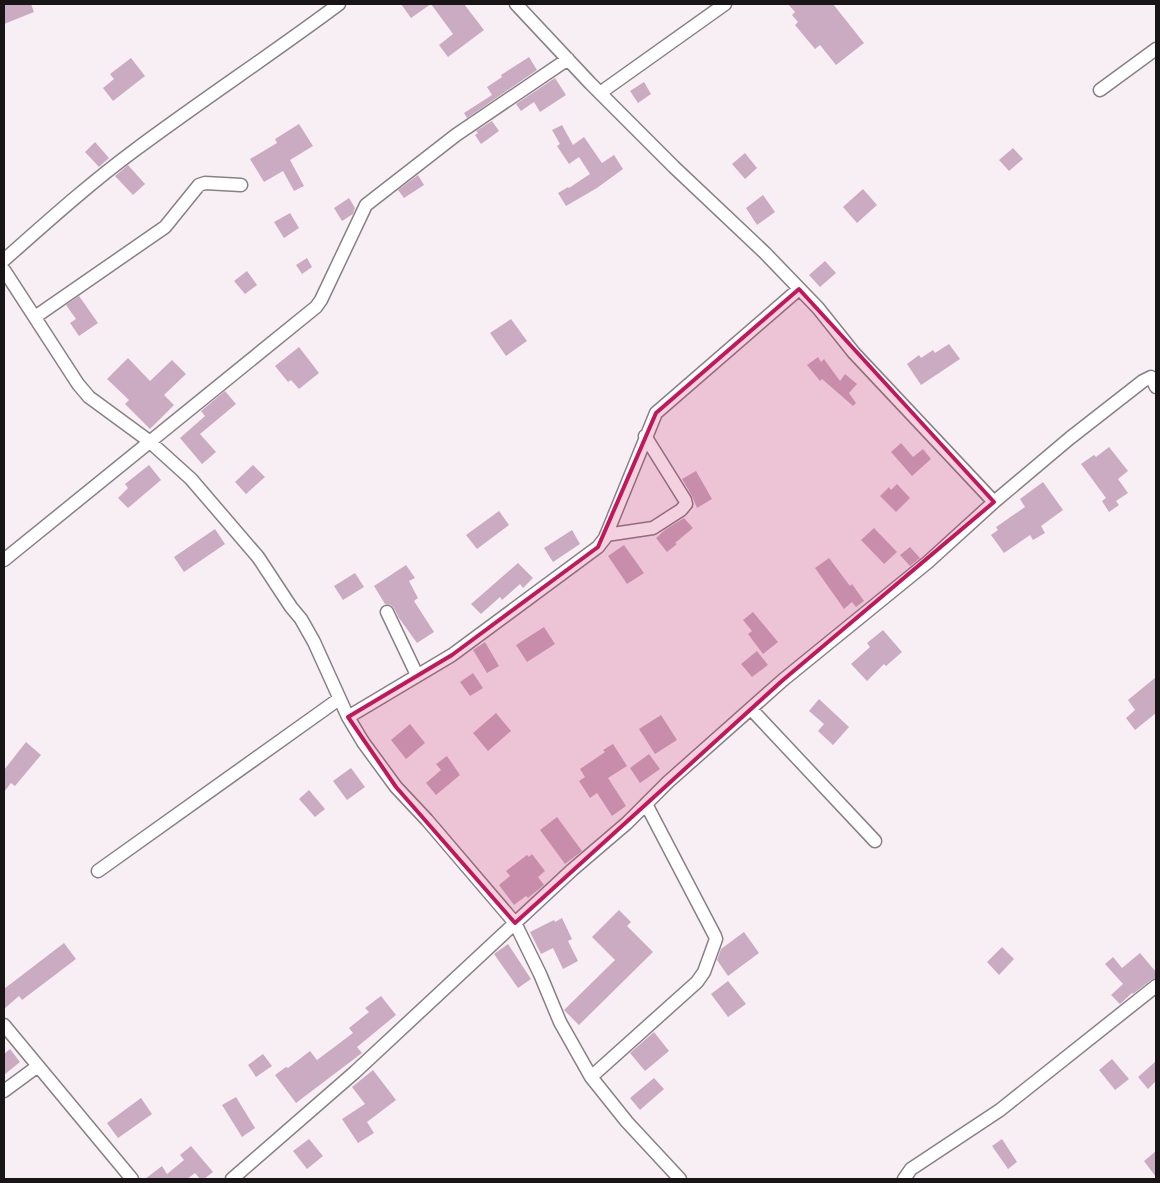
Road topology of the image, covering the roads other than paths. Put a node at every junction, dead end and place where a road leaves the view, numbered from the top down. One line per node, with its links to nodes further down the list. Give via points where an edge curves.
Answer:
1 (339, 4): 9 (street, via 134,150)
2 (516, 4): 5 (street)
3 (725, 4): 7 (street)
4 (1156, 49): 6 (street)
5 (568, 60): 7 (street); 15 (street, via 456,135 366,206 316,307)
6 (1100, 90)
7 (600, 93): 11 (street)
8 (241, 185): 12 (street, via 198,185 165,227)
9 (4, 260)
10 (4, 270): 12 (street)
11 (799, 289): 14 (street, via 656,413); 16 (street, via 854,353)
12 (35, 317): 15 (street, via 78,384 90,397)
13 (1154, 379): 16 (street, via 1143,381)
14 (645, 436): 17 (street); 17 (street, via 686,504 653,528)
15 (149, 441): 18 (street); 21 (street, via 192,479 258,557 301,618)
16 (994, 502): 22 (street, via 928,562)
17 (606, 535): 20 (street, via 590,553 452,655)
18 (4, 560)
19 (388, 612): 20 (street)
20 (417, 675): 23 (street)
21 (339, 699): 23 (street); 26 (street)
22 (751, 709): 24 (street); 25 (street)
23 (348, 716): 27 (street, via 396,787)
24 (646, 804): 27 (street); 32 (street, via 716,939 697,982)
25 (875, 841)
26 (98, 871)
27 (515, 923): 32 (street, via 560,1022); 35 (street, via 355,1072)
28 (1156, 986): 37 (street, via 1000,1110 910,1169)
29 (4, 1025): 30 (street)
30 (8, 1039): 31 (street)
31 (38, 1066): 33 (street); 34 (street)
32 (591, 1077): 36 (street)
33 (4, 1091)
34 (132, 1179)
35 (232, 1179)
36 (680, 1179)
37 (904, 1179)

